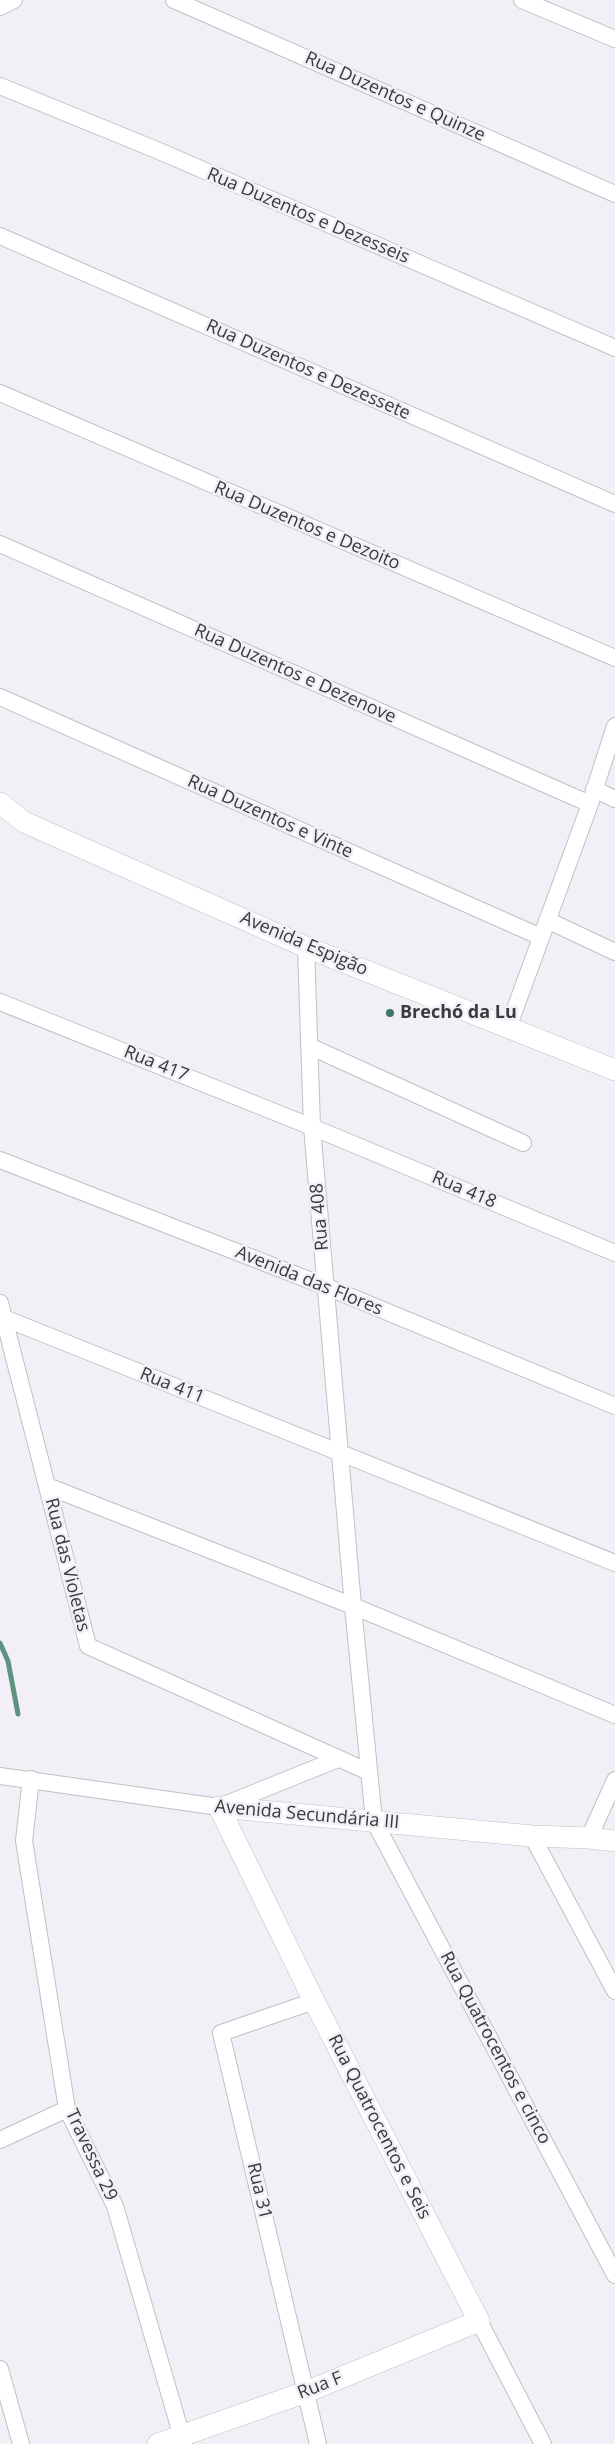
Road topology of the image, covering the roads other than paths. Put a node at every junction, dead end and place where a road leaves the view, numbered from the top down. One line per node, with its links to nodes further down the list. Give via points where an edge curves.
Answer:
1 (14, 0): 4 (street)
2 (174, 0): 7 (street, Rua Duzentos e Quinze)
3 (522, 0): 5 (street)
4 (0, 7)
5 (615, 39)
6 (0, 86): 9 (street, Rua Duzentos e Dezesseis)
7 (615, 194)
8 (0, 236): 11 (street, Rua Duzentos e Dezessete)
9 (615, 348)
10 (0, 393): 13 (street, Rua Duzentos e Dezoito)
11 (615, 504)
12 (0, 544): 16 (street, Rua Duzentos e Dezenove)
13 (615, 658)
14 (0, 697): 20 (street, Rua Duzentos e Vinte)
15 (615, 726): 16 (street)
16 (592, 797): 17 (street, Rua Duzentos e Dezenove); 19 (street)
17 (615, 799)
18 (0, 803): 21 (street, Avenida Espigão, via 24,822)
19 (547, 920): 20 (street); 22 (street)
20 (541, 937): 24 (street)
21 (306, 946): 24 (street, Avenida Espigão); 25 (street, Rua 408)
22 (615, 952)
23 (0, 1002): 27 (street, Rua 417)
24 (508, 1028): 26 (street, Avenida Espigão)
25 (309, 1046): 27 (street, Rua 408); 28 (street)
26 (615, 1070)
27 (312, 1127): 30 (street, Rua 418); 31 (street, Rua 408)
28 (523, 1143)
29 (0, 1160): 31 (street, Avenida das Flores)
30 (615, 1253)
31 (327, 1287): 33 (street, Avenida das Flores); 34 (street, Rua 408)
32 (2, 1310): 34 (street, Rua 411); 35 (street, Rua das Violetas)
33 (615, 1406)
34 (341, 1454): 36 (street, Rua 411); 37 (street, Rua 408)
35 (47, 1486): 37 (street); 39 (street, Rua das Violetas, via 88,1646)
36 (615, 1563)
37 (353, 1606): 38 (street); 40 (street, Rua 408)
38 (615, 1715)
39 (338, 1759): 40 (street, Rua das Violetas); 44 (street)
40 (369, 1772): 45 (street, Rua 408)
41 (0, 1776): 42 (street, Avenida Secundária III)
42 (31, 1779): 44 (street, Avenida Secundária III); 51 (street, Travessa 29, via 24,1841)
43 (615, 1780): 47 (street)
44 (219, 1807): 45 (street, Avenida Secundária III); 50 (street, Rua Quatrocentos e Seis)
45 (374, 1821): 46 (street, Avenida Secundária III); 53 (street, Rua Quatrocentos e cinco)
46 (532, 1836): 47 (street, Avenida Secundária III); 49 (street)
47 (589, 1838): 48 (street, Avenida Secundária III)
48 (615, 1841)
49 (615, 1991)
50 (314, 2000): 54 (street, Rua Quatrocentos e Seis); 56 (street, Rua 31, via 221,2033)
51 (67, 2109): 52 (street); 57 (street, Travessa 29, via 116,2206)
52 (0, 2140)
53 (615, 2275)
54 (479, 2322): 56 (street, Rua F); 61 (street, Rua Quatrocentos e Seis)
55 (0, 2369): 58 (street)
56 (306, 2392): 57 (street, Rua F); 60 (street, Rua 31)
57 (183, 2439): 59 (street, Rua F)
58 (21, 2444)
59 (158, 2444)
60 (318, 2444)
61 (543, 2444)

